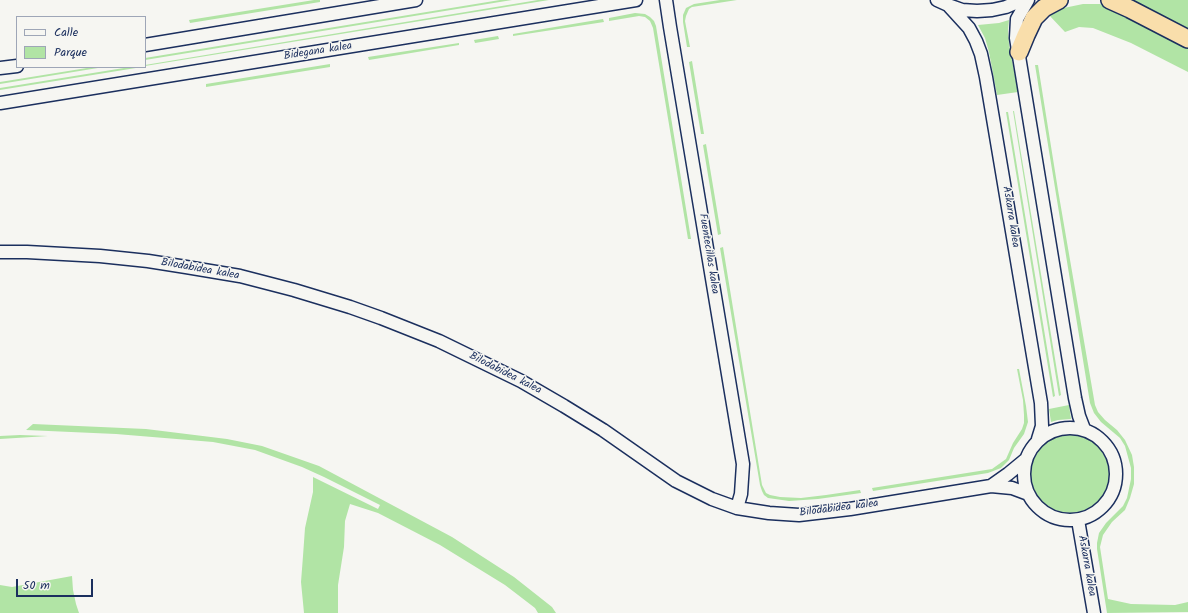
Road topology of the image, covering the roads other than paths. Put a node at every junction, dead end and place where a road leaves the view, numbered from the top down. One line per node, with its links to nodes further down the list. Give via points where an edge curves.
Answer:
1 (416, 0): 11 (street)
2 (636, 0): 15 (street, Bidegana kalea)
3 (666, 0): 22 (street, Fuentecillas kalea, via 743,464 741,494)
4 (937, 0): 9 (street)
5 (1022, 0): 9 (street, via 992,10 962,10)
6 (1028, 0): 12 (street, via 1017,19 1016,38)
7 (1059, 0): 12 (highway, via 1044,8 1034,18)
8 (1110, 0): 10 (highway)
9 (948, 5): 18 (street, Askarra kalea, via 969,28 976,41 992,109 1041,403 1042,426)
10 (1188, 40)
11 (146, 45)
12 (1019, 52): 17 (street, via 1075,398)
13 (16, 66): 14 (street)
14 (0, 68)
15 (0, 103)
16 (0, 252): 22 (street, Bilodabidea kalea, via 100,256 148,261 240,276 350,307 439,341 522,381 603,430 676,481)
17 (1084, 429): 18 (street, via 1060,428); 23 (street, via 1098,436 1109,447 1116,461 1117,476 1114,492 1105,505 1093,514)
18 (1038, 439): 19 (street)
19 (1025, 460): 20 (street, Bilodabidea kalea); 21 (street, via 1023,477)
20 (991, 486): 21 (street, Bilodabidea kalea, via 1012,488); 22 (street, Bilodabidea kalea, via 798,515)
21 (1028, 494): 23 (street, via 1035,504 1054,518)
22 (737, 508)
23 (1078, 520): 24 (street, Askarra kalea)
24 (1094, 613)

